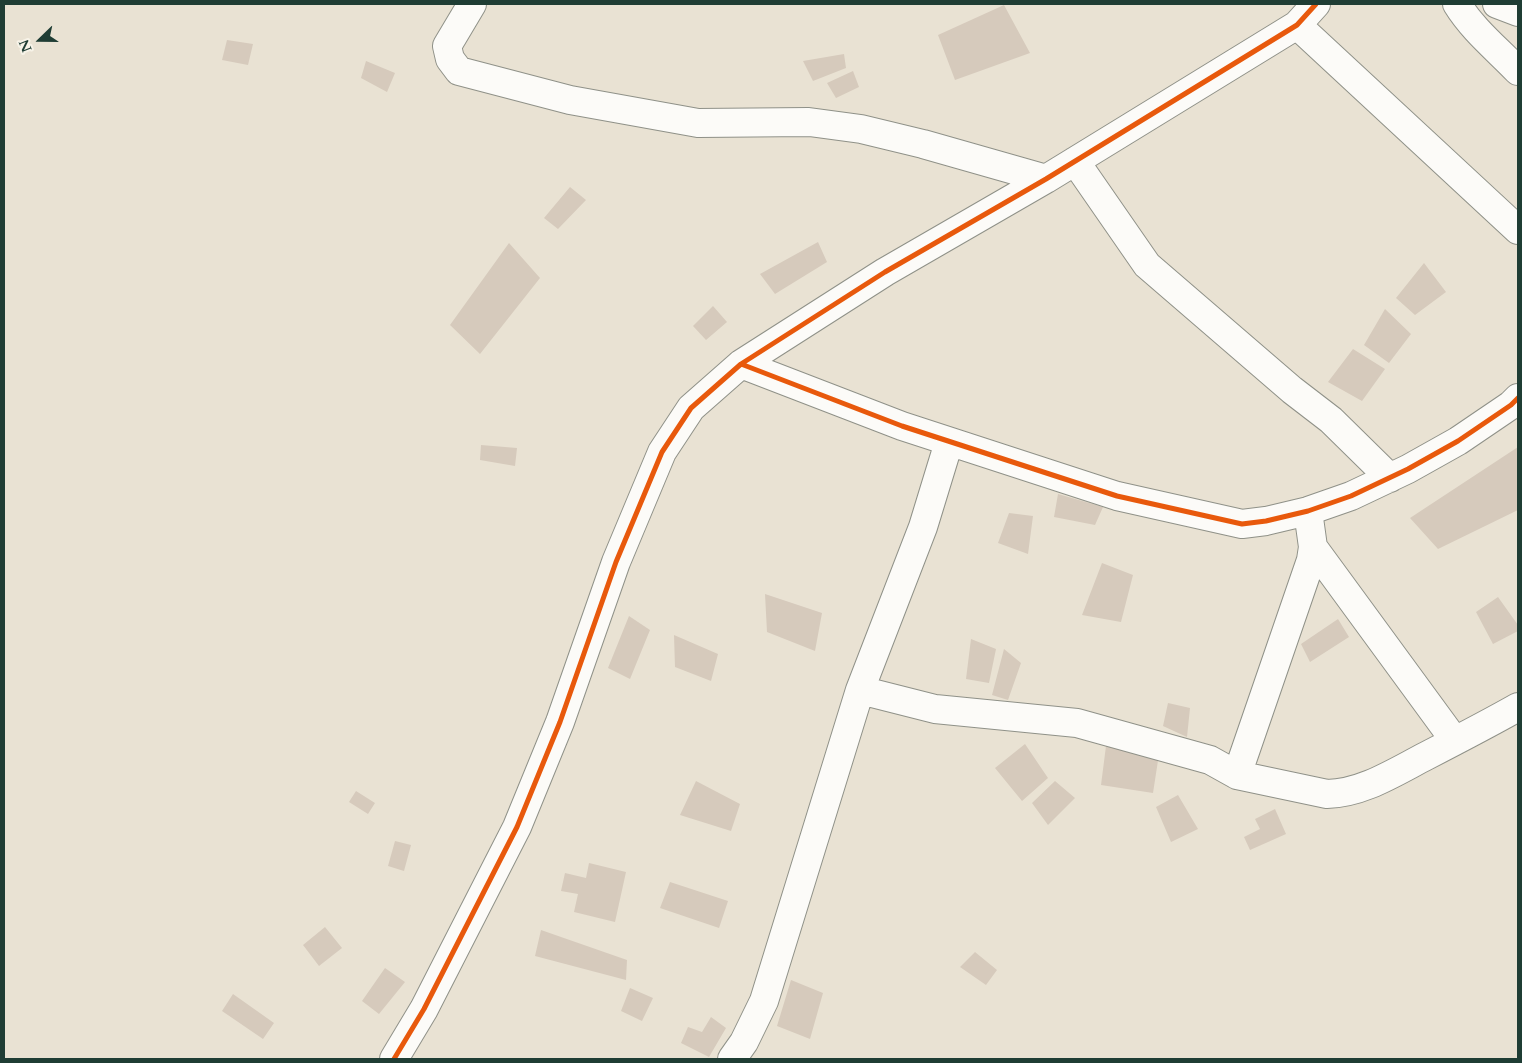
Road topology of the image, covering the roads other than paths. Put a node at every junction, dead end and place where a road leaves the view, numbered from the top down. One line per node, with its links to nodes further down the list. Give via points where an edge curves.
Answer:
1 (472, 4): 9 (street, via 447,46 450,59 459,71 570,100 698,123 809,122 861,129)
2 (1316, 4): 6 (street)
3 (1457, 4): 7 (street, via 1465,17)
4 (1497, 4): 5 (street)
5 (1518, 12)
6 (1297, 25): 8 (street); 10 (street)
7 (1518, 71)
8 (1075, 161): 9 (street); 14 (street, via 1147,265 1331,420)
9 (1046, 179): 11 (street, via 885,272)
10 (1518, 230)
11 (740, 364): 13 (street); 21 (street, via 691,408 662,452 616,562 560,722 517,827 424,1009)
12 (1518, 398): 14 (street, via 1458,441)
13 (949, 442): 15 (street, via 1117,496 1242,524); 17 (street, via 924,527)
14 (1390, 478): 15 (street)
15 (1308, 511): 16 (street)
16 (1313, 547): 19 (street); 20 (street)
17 (860, 690): 20 (street, via 935,709 1077,723 1210,760); 22 (street, via 764,1001)
18 (1518, 707): 19 (street)
19 (1455, 741): 20 (street, via 1359,789 1341,794 1326,794)
20 (1237, 775)
21 (394, 1059)
22 (732, 1059)

